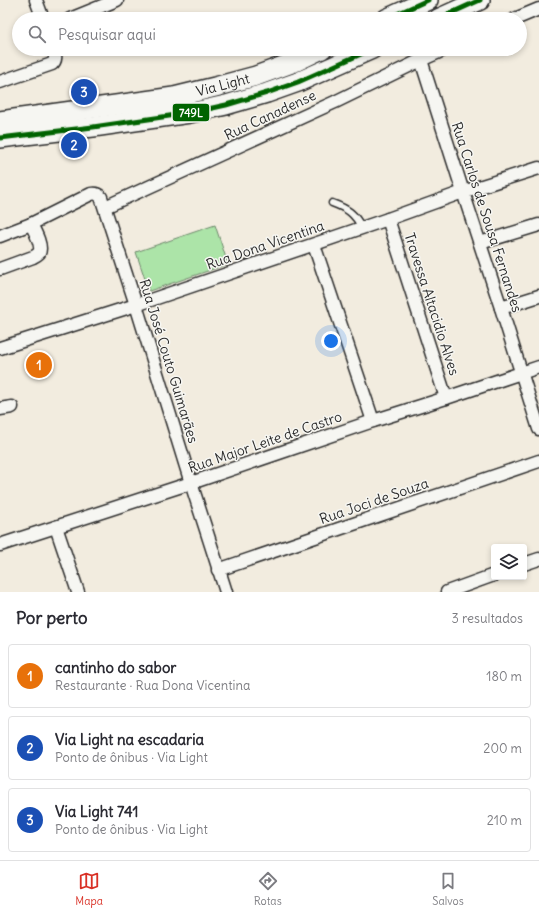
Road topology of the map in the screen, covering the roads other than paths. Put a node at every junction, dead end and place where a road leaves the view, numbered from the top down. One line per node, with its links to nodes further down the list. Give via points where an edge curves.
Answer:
1 (36, 0): 6 (street)
2 (117, 0): 7 (street)
3 (428, 0): 8 (main road)
4 (480, 0): 9 (main road)
5 (539, 8): 10 (street)
6 (40, 12)
7 (87, 12)
8 (401, 12)
9 (453, 12)
10 (527, 14)
11 (55, 56): 16 (street, via 52,64)
12 (307, 56): 17 (main road, Via Light, via 256,76 174,97)
13 (356, 56): 18 (main road, Via Light, via 298,82 226,105 190,113)
14 (430, 56): 15 (street, Rua Canadense)
15 (421, 60): 20 (street, Rua Carlos de Sousa Fernandes); 22 (street, Rua Canadense)
16 (0, 82)
17 (0, 121)
18 (0, 138)
19 (539, 168): 20 (street, Rua Dona Vicentina)
20 (463, 192): 23 (street, Rua Dona Vicentina); 28 (street, Rua Carlos de Sousa Fernandes)
21 (332, 203): 26 (lane, via 350,212)
22 (105, 207): 24 (street, via 101,197 95,193); 32 (street, Rua José Couto Guimarães)
23 (388, 219): 26 (street, Rua Dona Vicentina); 37 (street, Travessa Altacidio Alves)
24 (31, 224): 27 (street); 30 (street, via 40,248 37,255)
25 (539, 225): 28 (street)
26 (362, 228): 29 (street, Rua Dona Vicentina)
27 (0, 236)
28 (480, 243): 33 (street, Rua Carlos de Sousa Fernandes)
29 (314, 245): 32 (street, Rua Dona Vicentina); 38 (street)
30 (0, 269)
31 (539, 296): 33 (street)
32 (136, 305): 34 (street, Rua Dona Vicentina); 41 (street, Rua José Couto Guimarães)
33 (501, 308): 36 (street, Rua Carlos de Sousa Fernandes)
34 (0, 348)
35 (539, 367): 36 (street, Rua Major Leite de Castro)
36 (521, 373): 37 (street, Rua Major Leite de Castro); 39 (street, Rua Carlos de Sousa Fernandes)
37 (446, 398): 38 (street, Rua Major Leite de Castro)
38 (372, 421): 41 (street, Rua Major Leite de Castro)
39 (539, 429)
40 (539, 461): 46 (street, Rua Joci de Souza)
41 (191, 483): 42 (street, Rua Major Leite de Castro); 46 (street, Rua José Couto Guimarães)
42 (56, 527): 43 (street, Rua Major Leite de Castro); 48 (street)
43 (0, 545)
44 (539, 559): 45 (street)
45 (527, 563)
46 (218, 570): 49 (street, Rua José Couto Guimarães)
47 (491, 576): 50 (street)
48 (78, 592)
49 (226, 592)
50 (447, 592)

